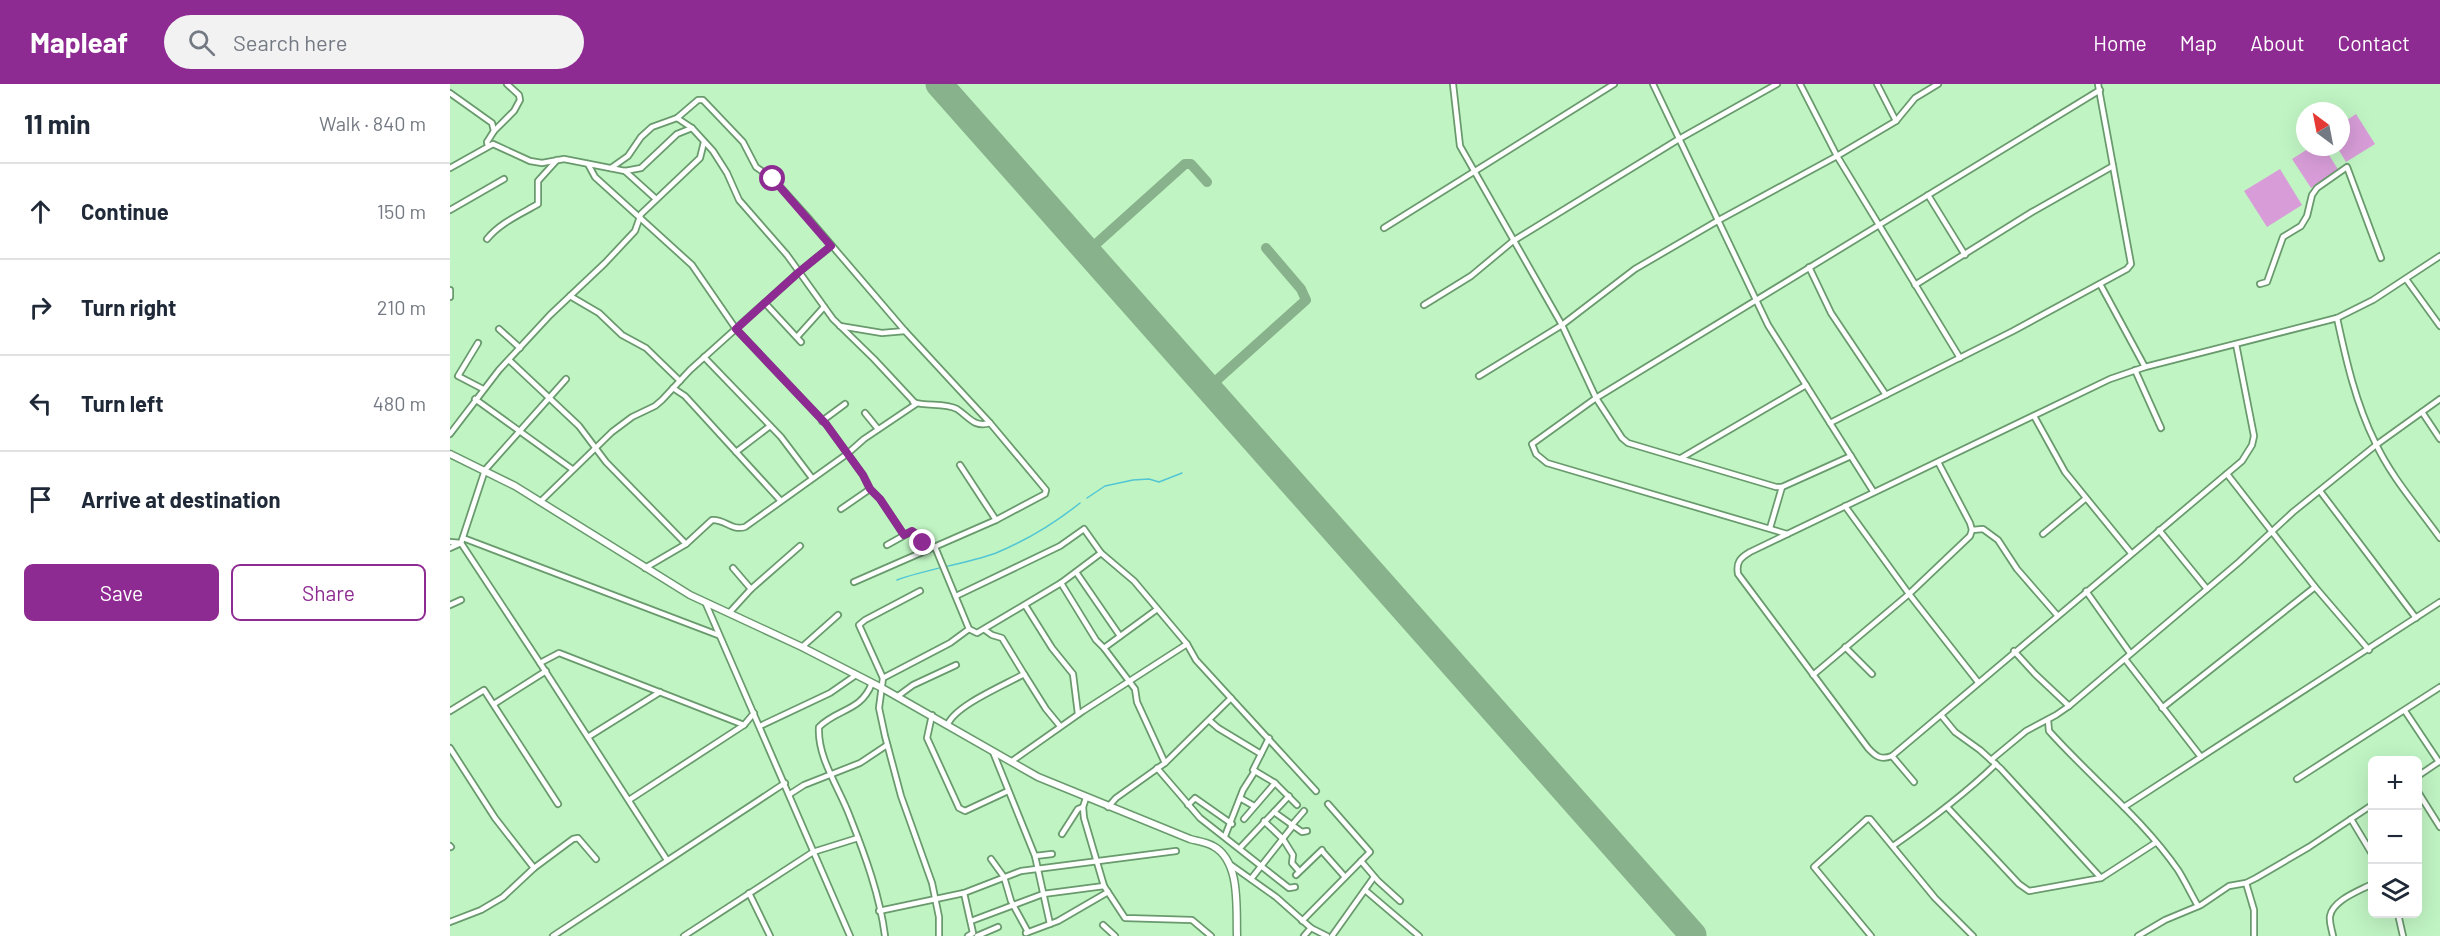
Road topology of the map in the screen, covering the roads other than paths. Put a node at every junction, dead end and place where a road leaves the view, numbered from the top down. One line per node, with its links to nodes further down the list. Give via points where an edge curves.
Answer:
1 (507, 84): 14 (street, via 520,100)
2 (1453, 84): 25 (street, via 1457,136)
3 (1614, 84): 25 (street)
4 (1653, 84): 15 (street)
5 (1777, 84): 15 (street)
6 (1800, 84): 18 (street)
7 (1877, 84): 12 (street)
8 (1938, 84): 12 (street, via 1915,98)
9 (2099, 87): 21 (street); 27 (street)
10 (450, 93): 14 (street, via 488,118)
11 (677, 118): 13 (street); 23 (street, via 652,127 628,156); 36 (street, via 698,100 704,100 743,142 756,166 773,179)
12 (1896, 121): 18 (street)
13 (692, 128): 16 (street); 24 (street, via 677,134 641,168)
14 (494, 130): 17 (street)
15 (1679, 139): 31 (street); 35 (street)
16 (704, 142): 28 (street, via 700,158); 41 (street, via 720,162 739,200)
17 (488, 146): 19 (street, via 495,144 530,161); 22 (street)
18 (1837, 156): 31 (street); 32 (street)
19 (557, 160): 20 (street); 34 (street, via 538,181 538,204 498,226)
20 (588, 164): 23 (street); 30 (street, via 595,177)
21 (2113, 166): 37 (street); 43 (street, via 2131,264)
22 (450, 168)
23 (611, 168): 24 (street)
24 (625, 171): 28 (street)
25 (1474, 171): 33 (street); 35 (street)
26 (504, 179): 29 (street)
27 (1928, 195): 32 (street); 37 (street)
28 (656, 199): 30 (street)
29 (450, 210)
30 (640, 217): 47 (street, via 631,235); 58 (street, via 692,265)
31 (1719, 220): 49 (street); 54 (street, via 1635,269)
32 (1877, 225): 40 (street); 45 (street)
33 (1384, 228)
34 (487, 239)
35 (1513, 241): 51 (street, via 1471,276); 54 (street)
36 (831, 246): 41 (street); 59 (street)
37 (1965, 255): 45 (street)
38 (2440, 256): 42 (street)
39 (2381, 258): 44 (street, via 2347,167 2317,188 2307,216 2301,226 2283,237 2267,282)
40 (1809, 267): 49 (street); 76 (street, via 1831,313)
41 (799, 272): 50 (street); 52 (street)
42 (2406, 279): 53 (street); 56 (street)
43 (2100, 284): 66 (street); 68 (street)
44 (2260, 284)
45 (1915, 285): 66 (street)
46 (450, 290): 48 (street)
47 (570, 296): 64 (street); 72 (street, via 646,348)
48 (450, 297)
49 (1756, 299): 73 (street); 78 (street)
50 (765, 303): 58 (street); 60 (street)
51 (1424, 305)
52 (824, 307): 55 (street); 60 (street)
53 (2337, 318): 63 (street); 95 (street, via 2345,357)
54 (1562, 325): 70 (street); 78 (street)
55 (840, 326): 59 (street, via 882,333); 81 (street)
56 (2440, 326)
57 (499, 329): 64 (street)
58 (736, 329): 65 (street); 86 (street)
59 (905, 331): 87 (street)
60 (797, 337): 61 (street)
61 (801, 342)
62 (478, 343): 75 (street, via 459,376)
63 (2236, 344): 68 (street); 106 (street, via 2254,436 2242,460)
64 (520, 348): 67 (street)
65 (704, 357): 72 (street); 89 (street)
66 (1960, 358): 76 (street)
67 (509, 360): 75 (street); 77 (street)
68 (2145, 367): 69 (street)
69 (2135, 370): 85 (street); 90 (street)
70 (1479, 376)
71 (566, 379): 77 (street)
72 (680, 381): 74 (street)
73 (1806, 385): 88 (street); 101 (street)
74 (673, 388): 96 (street, via 655,406 633,417); 97 (street)
75 (483, 389): 79 (street)
76 (1886, 395): 88 (street)
77 (549, 398): 92 (street); 96 (street, via 579,426)
78 (1596, 398): 101 (street, via 1628,443); 118 (street, via 1532,444 1547,464)
79 (475, 399): 92 (street); 93 (street)
80 (2440, 399): 83 (street)
81 (913, 402): 87 (street, via 949,406 973,422); 91 (street, via 916,404)
82 (845, 404): 86 (street)
83 (2422, 412): 94 (street); 95 (street)
84 (865, 413): 91 (street)
85 (2034, 416): 102 (street); 112 (street)
86 (822, 421): 99 (street)
87 (990, 423): 117 (street, via 1046,490)
88 (1830, 423): 100 (street)
89 (770, 426): 97 (street); 107 (street)
90 (2162, 428)
91 (878, 429): 99 (street)
92 (520, 432): 104 (street); 105 (street)
93 (450, 434)
94 (2440, 439)
95 (2376, 445): 111 (street); 125 (street)
96 (595, 448): 104 (street); 128 (street)
97 (736, 452): 113 (street)
98 (450, 454): 105 (main road)
99 (847, 454): 107 (street); 109 (street)
100 (1851, 456): 108 (street); 110 (street)
101 (1681, 458): 108 (street)
102 (1938, 462): 110 (street); 119 (street)
103 (960, 465): 117 (street)
104 (572, 469): 114 (street)
105 (485, 470): 114 (main road); 126 (street)
106 (2227, 474): 120 (street); 121 (street)
107 (812, 478): 113 (street)
108 (1782, 487): 118 (street)
109 (870, 489): 116 (street); 124 (street)
110 (1873, 491): 115 (street)
111 (2320, 491): 121 (street); 157 (street)
112 (2085, 499): 123 (street); 135 (street)
113 (780, 500): 128 (street, via 739,529 712,520)
114 (540, 502): 136 (main road)
115 (1845, 506): 122 (street); 146 (street)
116 (841, 509)
117 (996, 520): 131 (street)
118 (1770, 528): 122 (street)
119 (1972, 530): 146 (street, via 1966,541); 156 (street, via 1990,532)
120 (2159, 531): 135 (street); 143 (street)
121 (2271, 531): 141 (street); 143 (street)
122 (1788, 534): 176 (street, via 1741,557 1738,574)
123 (2043, 534)
124 (904, 535): 129 (street); 133 (street, via 912,531)
125 (2440, 538)
126 (462, 540): 127 (street); 132 (street); 160 (street); 170 (street)
127 (450, 542)
128 (686, 544): 136 (street)
129 (887, 544)
130 (800, 546): 142 (street)
131 (935, 547): 133 (street); 147 (street)
132 (450, 548)
133 (927, 550): 139 (street)
134 (1101, 553): 138 (street); 147 (street, via 1084,530 1060,546); 153 (street, via 1134,581)
135 (2131, 553): 145 (street)
136 (645, 568): 150 (main road)
137 (733, 568): 142 (street)
138 (1076, 572): 140 (street); 161 (street)
139 (854, 582)
140 (1061, 583): 151 (street); 165 (street, via 1095,640)
141 (2315, 587): 166 (street); 188 (street)
142 (751, 589): 154 (street)
143 (2207, 589): 168 (street)
144 (920, 591): 177 (street, via 859,625)
145 (2086, 591): 156 (street); 168 (street)
146 (1909, 594): 164 (street); 179 (street)
147 (956, 596): 158 (street)
148 (461, 600): 152 (street)
149 (2440, 602): 157 (street)
150 (706, 604): 154 (main road); 160 (street)
151 (1025, 604): 159 (street); 192 (street, via 1073,674)
152 (450, 605)
153 (1156, 610): 161 (street); 162 (street)
154 (730, 612): 163 (main road)
155 (838, 615): 163 (street)
156 (2056, 615): 167 (street)
157 (2416, 618): 166 (street)
158 (969, 629): 159 (street, via 977,633); 177 (street)
159 (985, 630): 173 (street, via 1002,638)
160 (719, 635): 191 (street)
161 (1120, 636): 165 (street)
162 (1187, 644): 178 (street); 185 (street)
163 (802, 647): 175 (main road)
164 (1845, 647): 174 (street); 176 (street)
165 (1104, 648): 178 (street)
166 (2369, 650): 208 (street)
167 (2014, 651): 179 (street); 187 (street)
168 (2130, 652): 169 (street)
169 (2125, 659): 187 (street); 188 (street)
170 (540, 663): 172 (street); 183 (street, via 559,654)
171 (956, 665): 184 (street)
172 (546, 671): 186 (street); 201 (street)
173 (1024, 674): 197 (street, via 970,704); 200 (street)
174 (1872, 674)
175 (856, 675): 180 (main road); 199 (street, via 830,693)
176 (1813, 675): 207 (street, via 1876,756)
177 (884, 678): 182 (street)
178 (1128, 681): 192 (street); 212 (street, via 1135,689)
179 (1978, 682): 194 (street)
180 (872, 683): 182 (main road); 217 (street, via 867,696 819,727)
181 (2440, 687): 190 (street)
182 (882, 688): 184 (main road); 203 (street, via 879,708)
183 (660, 692): 198 (street); 201 (street)
184 (898, 696): 193 (main road)
185 (1231, 699): 196 (street); 202 (street)
186 (494, 704): 189 (street, via 484,690); 230 (street)
187 (2069, 706): 195 (street)
188 (2162, 708): 208 (street)
189 (450, 711)
190 (2405, 711): 211 (street); 218 (street)
191 (754, 713): 198 (street); 199 (street)
192 (1078, 714): 200 (street)
193 (932, 715): 197 (main road); 222 (street, via 927,738 959,808 965,811)
194 (1941, 715): 207 (street); 209 (street, via 1955,732)
195 (2048, 720): 209 (street, via 2025,731); 238 (street, via 2049,731)
196 (1210, 721): 206 (street); 212 (street)
197 (948, 724): 205 (main road)
198 (744, 725): 229 (street)
199 (760, 726): 220 (street)
200 (1060, 726): 210 (street)
201 (588, 737): 229 (street)
202 (1269, 738): 206 (street); 223 (street)
203 (887, 745): 217 (street, via 860,763); 286 (street)
204 (450, 748): 268 (street, via 495,818)
205 (993, 749): 210 (main road); 222 (street)
206 (1261, 754): 215 (street)
207 (1892, 756): 219 (street)
208 (2201, 757): 238 (street)
209 (1991, 760): 213 (street)
210 (1012, 761): 226 (main road)
211 (2440, 761): 216 (street)
212 (1164, 763): 214 (street)
213 (1996, 764): 237 (street); 273 (street)
214 (1157, 768): 232 (street); 236 (street)
215 (1255, 771): 221 (street); 227 (street)
216 (2422, 773)
217 (831, 774): 224 (street); 251 (street)
218 (2297, 779)
219 (1914, 782)
220 (785, 783): 224 (street); 263 (street)
221 (1275, 783): 225 (street); 234 (street)
222 (1008, 791): 260 (street)
223 (1316, 791)
224 (790, 794): 258 (street)
225 (1289, 796): 233 (street); 241 (street)
226 (1086, 798): 235 (street); 236 (main road)
227 (1240, 798): 234 (street); 245 (street)
228 (2422, 798): 247 (street)
229 (629, 800): 263 (street)
230 (558, 804)
231 (1328, 804): 265 (street, via 1370,852)
232 (1188, 805): 245 (street, via 1195,798); 250 (street)
233 (1297, 805)
234 (1254, 806): 242 (street)
235 (1083, 807): 249 (street, via 1078,808); 264 (street)
236 (1108, 807): 266 (main road, via 1212,845)
237 (1947, 807): 254 (street); 273 (street, via 2030,891)
238 (2124, 807): 253 (street)
239 (2368, 808): 243 (street)
240 (1304, 811): 246 (street)
241 (1274, 812): 244 (street); 246 (street)
242 (1244, 819)
243 (2351, 819): 255 (street); 275 (street)
244 (1264, 821): 252 (street); 256 (street)
245 (1232, 824): 250 (street)
246 (1291, 826): 248 (street); 252 (street)
247 (2440, 827)
248 (1308, 831)
249 (1062, 834)
250 (1225, 836): 256 (street)
251 (858, 838): 258 (street); 290 (street)
252 (1283, 839): 267 (street); 271 (street, via 1298,873 1322,850)
253 (2155, 843): 273 (street); 289 (street, via 2178,871)
254 (1893, 846): 316 (street, via 1867,819 1814,867); 317 (street, via 1935,898)
255 (2368, 846)
256 (1240, 848): 267 (street)
257 (1176, 851): 264 (street)
258 (813, 852): 283 (street); 305 (street)
259 (1052, 854): 260 (street)
260 (1035, 856): 269 (street)
261 (596, 859): 268 (street, via 578,838)
262 (991, 859): 270 (street)
263 (667, 860): 302 (street)
264 (1097, 861): 269 (street); 276 (street)
265 (1361, 861): 271 (street); 272 (street)
266 (1231, 865): 274 (street); 311 (main road)
267 (1262, 866): 274 (street); 279 (street, via 1289,888)
268 (534, 868): 294 (street, via 502,897)
269 (1037, 869): 270 (street); 284 (street)
270 (1004, 877): 281 (street); 288 (street)
271 (1345, 877): 293 (street)
272 (1374, 877): 280 (street); 287 (street)
273 (2101, 878)
274 (1251, 879): 293 (street)
275 (2246, 883): 289 (street, via 2229,886); 319 (street, via 2254,910)
276 (1104, 886): 277 (street); 282 (street)
277 (1096, 887): 284 (street); 285 (street)
278 (2368, 887): 320 (street, via 2335,907 2330,920)
279 (1295, 888)
280 (1365, 890): 314 (street); 315 (street)
281 (964, 892): 286 (street); 292 (street)
282 (1108, 892): 285 (street); 310 (street, via 1125,918 1192,920)
283 (749, 893): 299 (street); 304 (street)
284 (1043, 894): 288 (street); 295 (street)
285 (1101, 896): 295 (street)
286 (936, 899): 290 (street); 307 (street)
287 (1400, 901)
288 (1012, 904): 292 (street); 301 (street, via 1028,932)
289 (2198, 906): 318 (street)
290 (879, 911): 306 (street)
291 (2399, 918): 321 (street)
292 (971, 921): 300 (street)
293 (1302, 921): 298 (street)
294 (450, 922)
295 (1050, 924): 301 (street)
296 (1103, 925): 309 (street)
297 (998, 927): 300 (street)
298 (1311, 928): 312 (street); 313 (street)
299 (692, 934): 303 (street)
300 (975, 935): 308 (street)
301 (1026, 935)
302 (553, 936)
303 (684, 936)
304 (770, 936)
305 (850, 936)
306 (885, 936)
307 (939, 936)
308 (968, 936)
309 (1115, 936)
310 (1211, 936)
311 (1237, 936)
312 (1304, 936)
313 (1327, 936)
314 (1332, 936)
315 (1419, 936)
316 (1871, 936)
317 (1973, 936)
318 (2138, 936)
319 (2254, 936)
320 (2333, 936)
321 (2403, 936)

